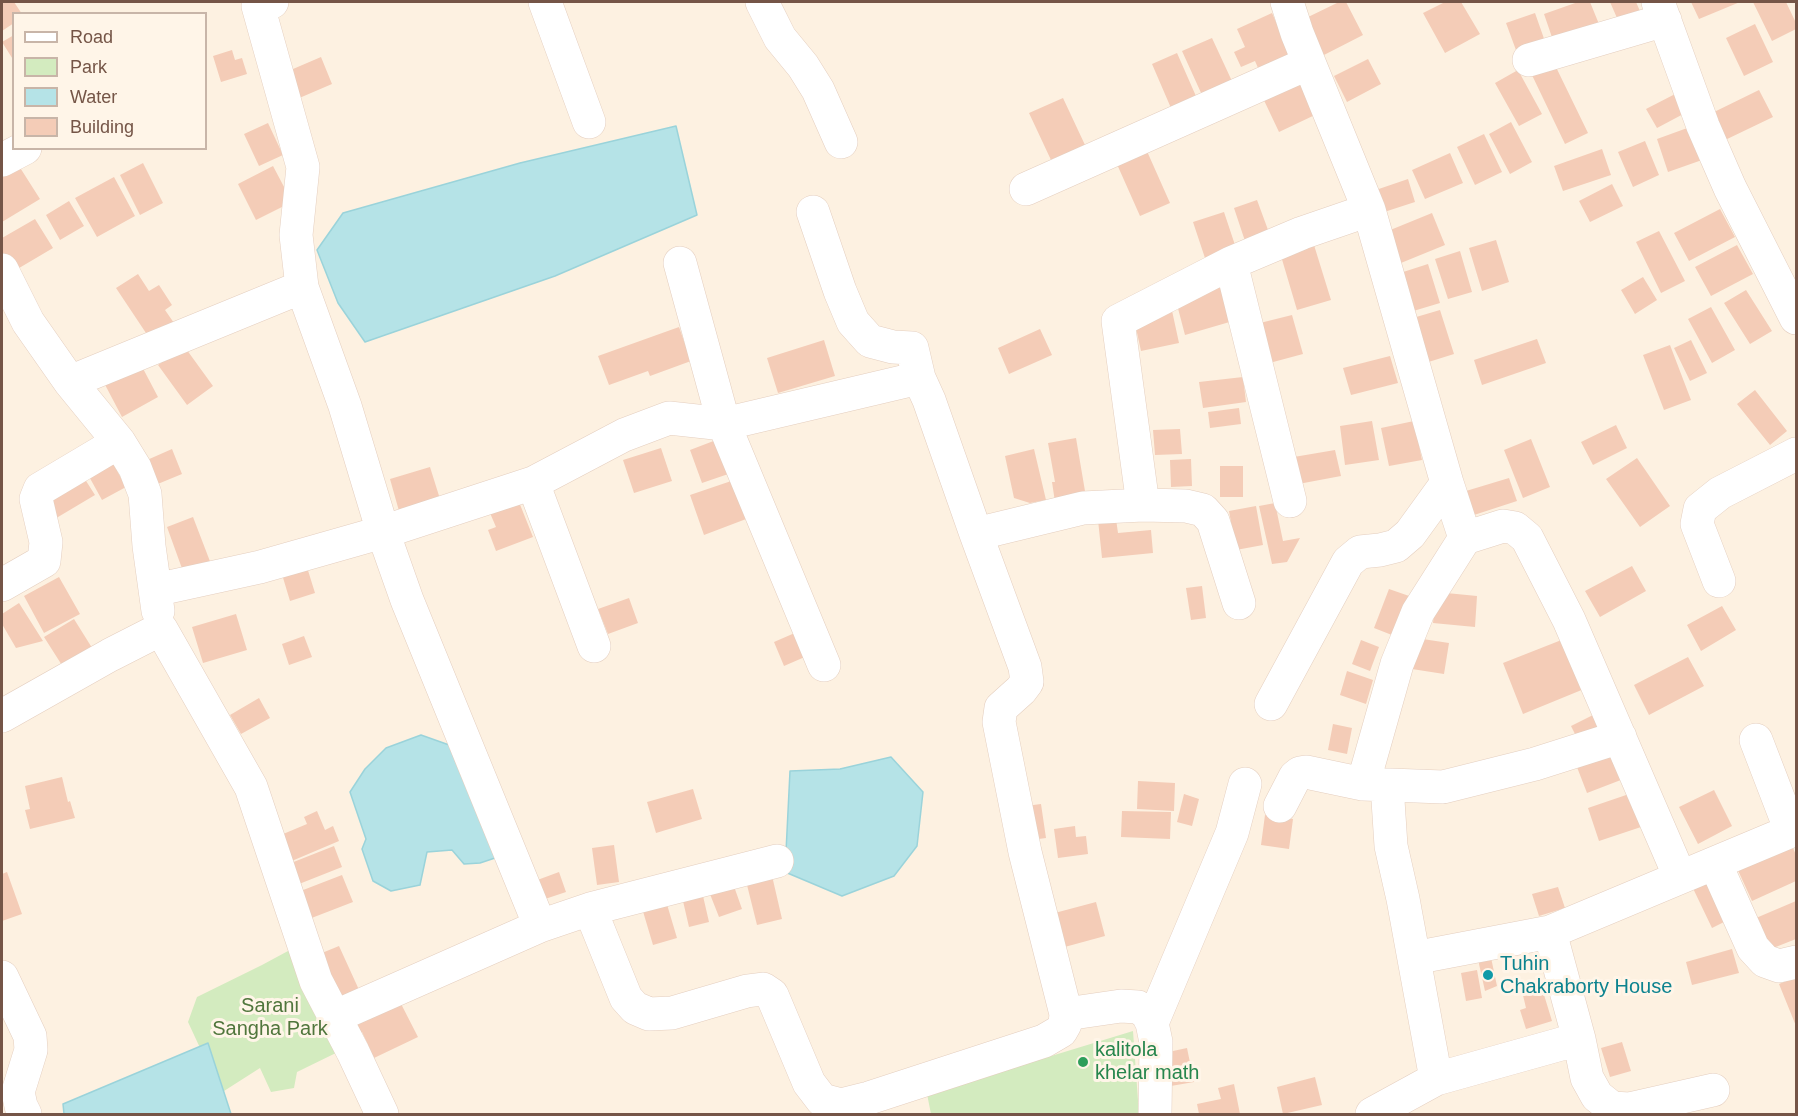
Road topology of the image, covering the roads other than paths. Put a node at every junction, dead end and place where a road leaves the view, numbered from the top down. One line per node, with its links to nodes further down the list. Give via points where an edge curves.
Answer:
1 (545, 2): 8 (street)
2 (762, 2): 9 (street, via 780,38 818,90)
3 (1287, 2): 7 (street)
4 (262, 3): 18 (street, via 303,167 296,235)
5 (1662, 11): 6 (street); 19 (street, via 1721,167)
6 (1528, 60)
7 (1309, 63): 12 (street); 13 (street)
8 (589, 122)
9 (841, 141)
10 (21, 150): 11 (street)
11 (2, 160)
12 (1026, 189)
13 (1369, 210): 16 (street); 26 (street)
14 (813, 212): 20 (street, via 853,322 870,341 912,348)
15 (680, 263): 22 (street)
16 (1231, 263): 27 (street); 28 (street, via 1118,321)
17 (2, 270): 21 (street, via 28,322)
18 (302, 287): 21 (street); 29 (street, via 345,406)
19 (1797, 318)
20 (919, 378): 22 (street); 30 (street)
21 (70, 382): 23 (street)
22 (724, 424): 25 (street, via 669,418 624,435); 38 (street)
23 (119, 442): 33 (street, via 40,489 36,499 46,542 44,561); 34 (street, via 145,494)
24 (1797, 454): 32 (street, via 1720,494 1701,509 1697,524)
25 (533, 483): 29 (street); 37 (street)
26 (1447, 483): 31 (street); 39 (street, via 1410,534 1396,546 1360,552 1348,562)
27 (1290, 501)
28 (1143, 505): 30 (street, via 1083,508); 35 (street, via 1203,510 1213,521)
29 (383, 532): 34 (street, via 260,567); 51 (street, via 411,611)
30 (976, 534): 56 (street, via 1025,667 1027,682 1001,708 999,722 1025,852)
31 (1465, 538): 41 (street, via 1503,526 1515,528 1527,538 1569,620); 44 (street, via 1418,612 1396,664)
32 (1719, 581)
33 (2, 585)
34 (155, 590): 36 (street)
35 (1239, 603)
36 (161, 629): 40 (street); 57 (street, via 251,787 316,981)
37 (594, 646)
38 (824, 665)
39 (1271, 704)
40 (2, 716)
41 (1620, 737): 44 (street, via 1443,787); 49 (street)
42 (1756, 740): 46 (street)
43 (1245, 784): 58 (street, via 1232,832)
44 (1375, 784): 45 (street, via 1300,773); 53 (street)
45 (1280, 806)
46 (1794, 830): 48 (street)
47 (777, 861): 50 (street)
48 (1716, 863): 49 (street); 54 (street, via 1753,948 1765,961 1779,966)
49 (1680, 877): 52 (street)
50 (590, 909): 51 (street); 56 (street, via 626,998 634,1008 649,1014 672,1013 763,989 772,995 809,1083 822,1100 840,1105 1044,1041 1061,1031)
51 (540, 926): 57 (street)
52 (1550, 932): 53 (street); 59 (street)
53 (1414, 958): 60 (street)
54 (1797, 962)
55 (2, 977): 62 (street, via 30,1036 31,1050 18,1092)
56 (1066, 1014): 58 (street, via 1138,1007)
57 (334, 1017): 63 (street)
58 (1152, 1023): 64 (street, via 1156,1042)
59 (1579, 1039): 60 (street); 61 (street, via 1587,1078 1597,1096 1612,1108 1629,1109)
60 (1436, 1079): 65 (street)
61 (1713, 1090)
62 (25, 1114)
63 (382, 1114)
64 (1155, 1114)
65 (1372, 1114)

